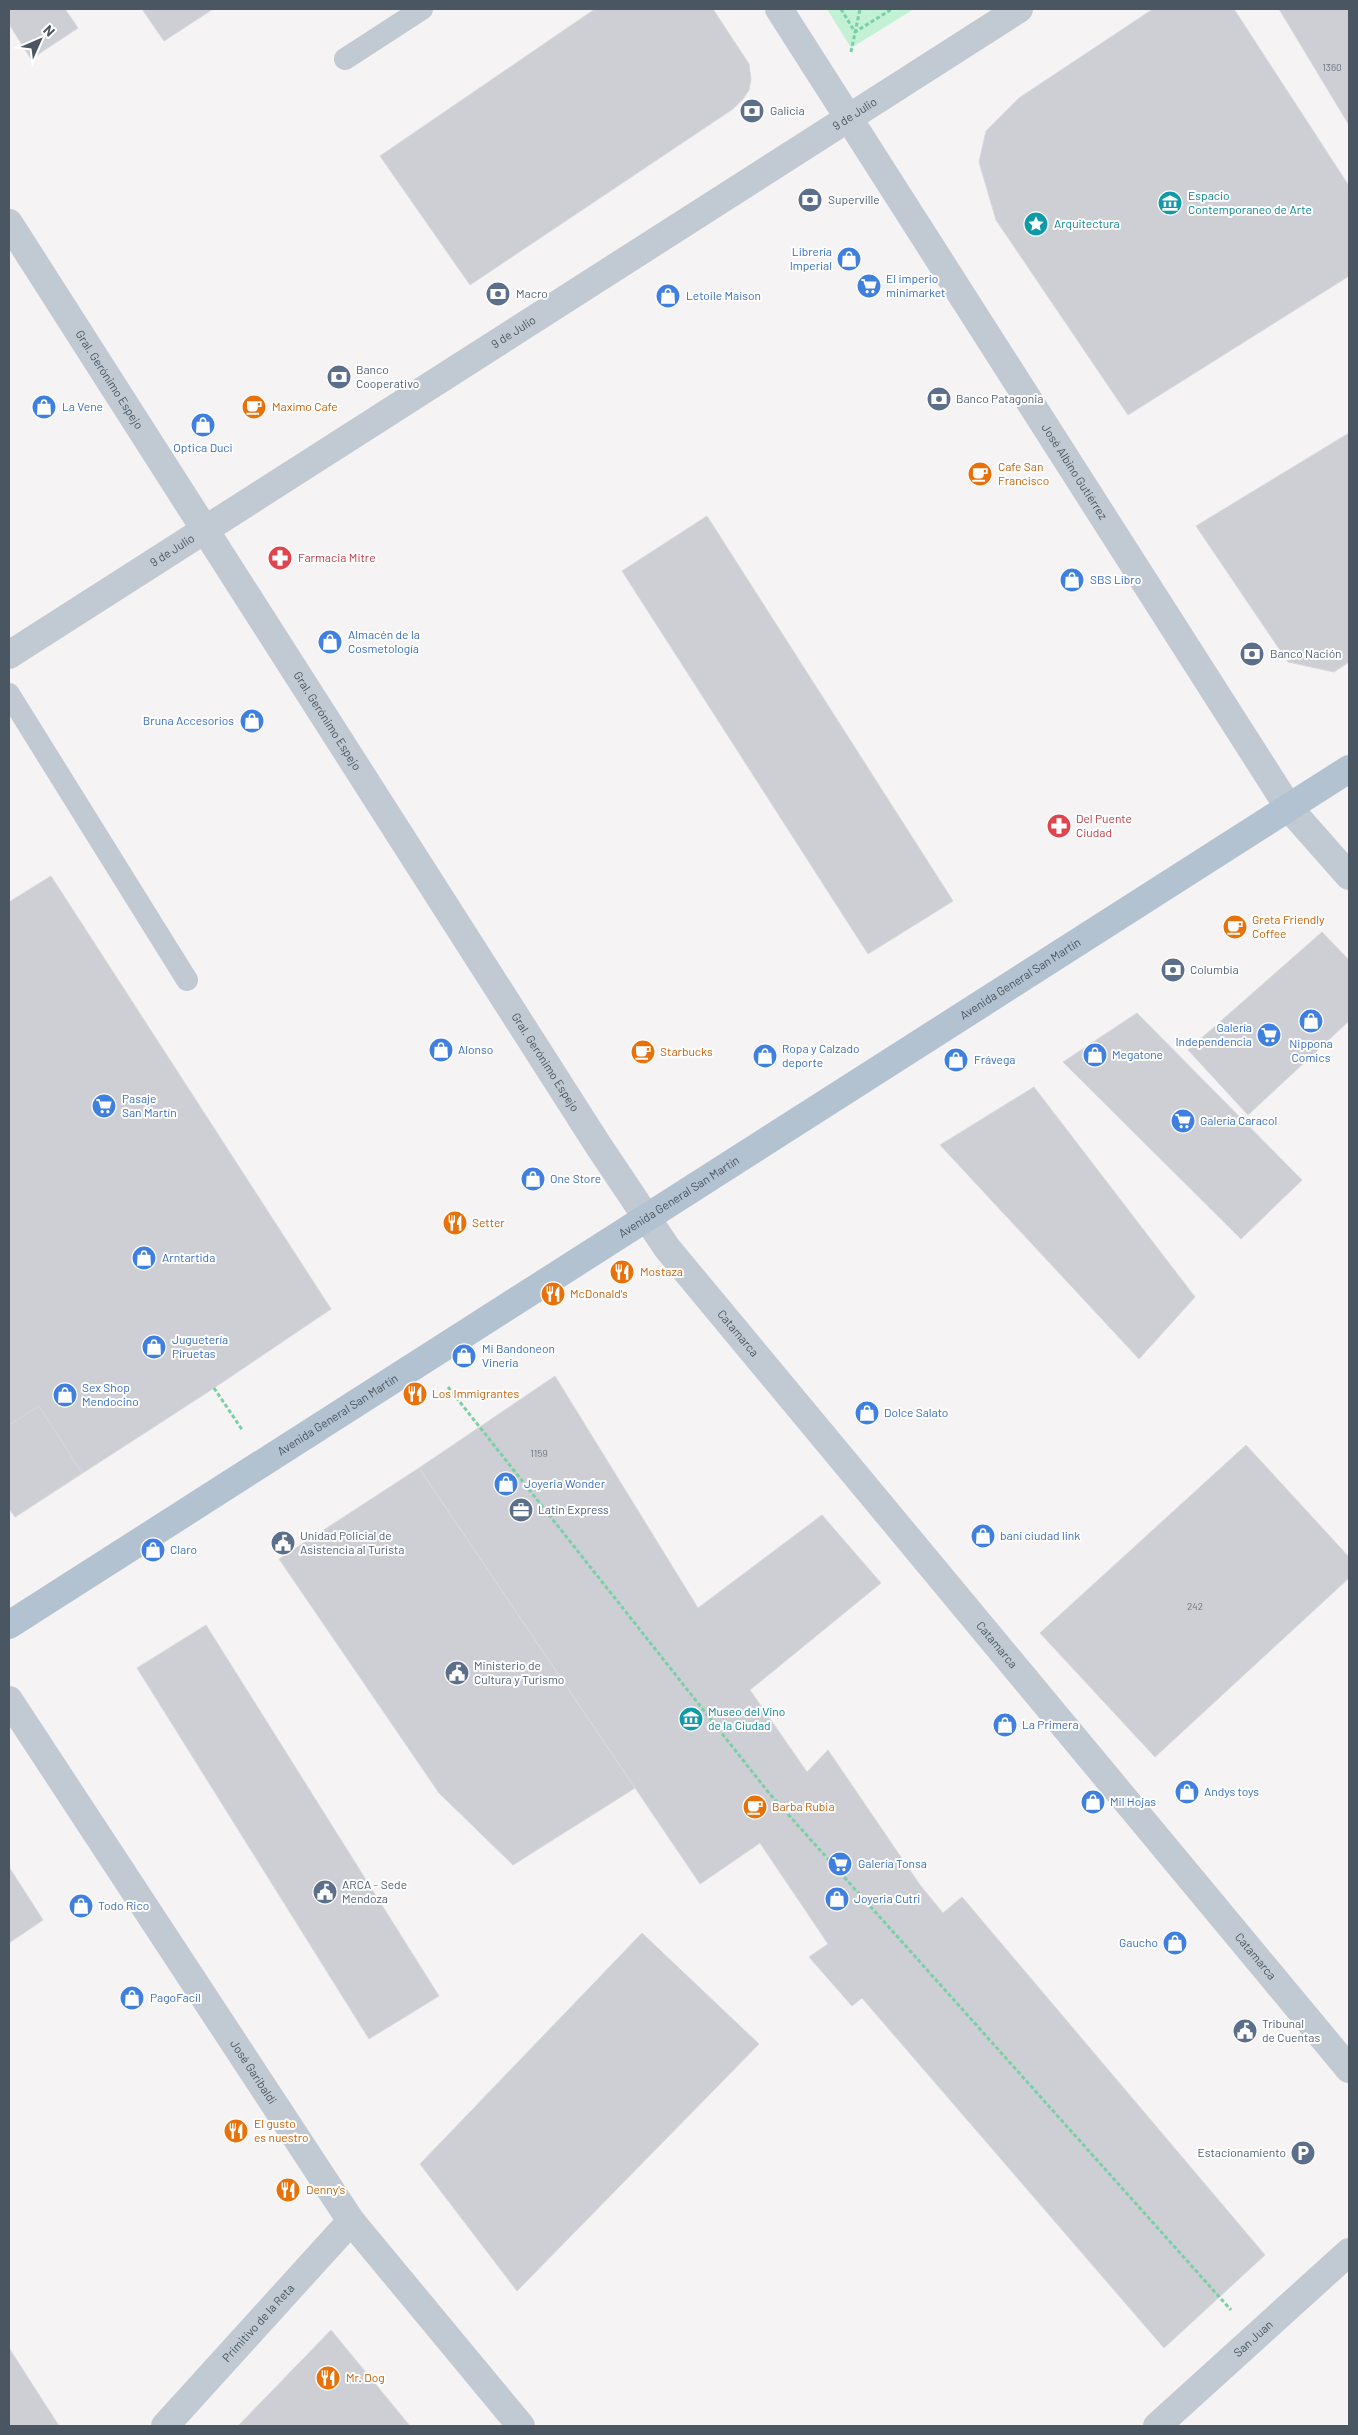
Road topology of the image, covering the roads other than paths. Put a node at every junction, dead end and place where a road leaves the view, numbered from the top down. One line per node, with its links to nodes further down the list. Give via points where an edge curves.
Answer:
1 (422, 9): 4 (lane)
2 (779, 9): 5 (street, José Albino Gutiérrez)
3 (1019, 9): 5 (street, 9 de Julio)
4 (345, 59)
5 (848, 117): 7 (street, 9 de Julio); 11 (street, José Albino Gutiérrez)
6 (9, 223): 7 (street, Gral. Gerónimo Espejo)
7 (204, 530): 8 (street, 9 de Julio); 14 (street, Gral. Gerónimo Espejo)
8 (9, 655)
9 (9, 694): 13 (lane)
10 (1349, 768): 11 (main road, Avenida General San Martín)
11 (1289, 808): 12 (street, José Albino Gutiérrez); 14 (main road, Avenida General San Martín)
12 (1349, 876)
13 (187, 980)
14 (646, 1219): 15 (main road, Avenida General San Martín); 17 (street, Catamarca, via 693,1280)
15 (9, 1625)
16 (9, 1700): 18 (street, José Garibaldi)
17 (1349, 2069)
18 (351, 2221): 20 (street, Primitivo de la Reta); 21 (street, José Garibaldi)
19 (1349, 2252): 22 (street, San Juan)
20 (165, 2426)
21 (521, 2426)
22 (1157, 2426)

